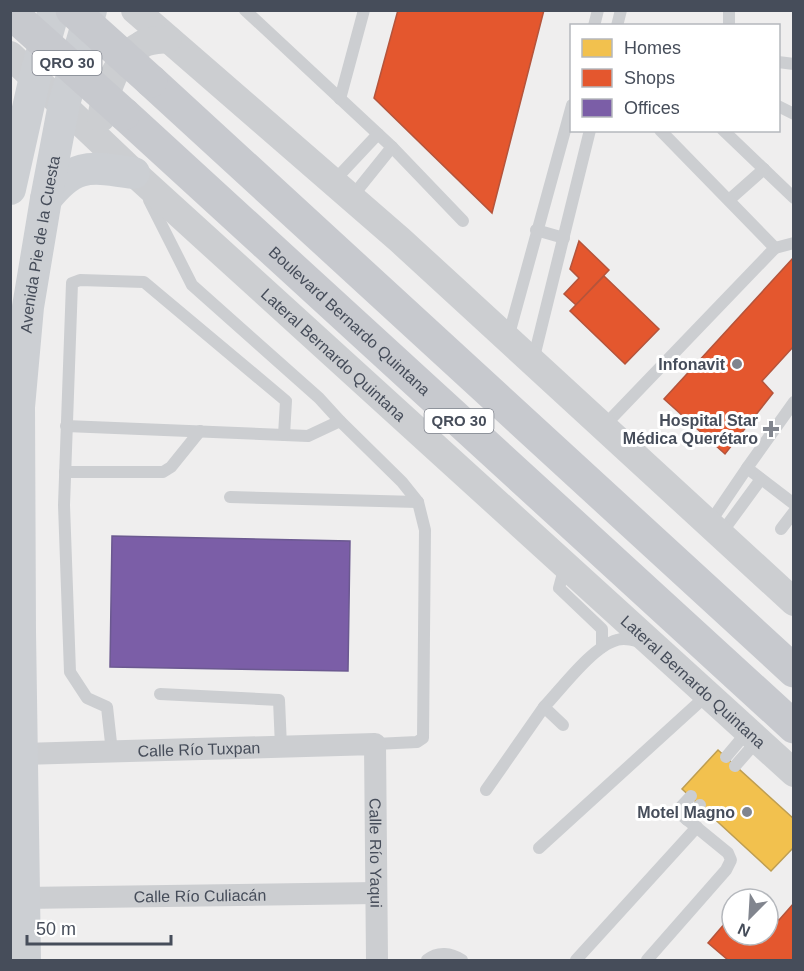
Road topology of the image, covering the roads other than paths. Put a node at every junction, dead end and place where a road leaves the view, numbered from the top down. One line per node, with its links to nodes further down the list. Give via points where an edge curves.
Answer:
1 (28, 10): 9 (street, via 23,23)
2 (54, 10): 12 (main road)
3 (72, 10): 57 (main road, QRO 30, bridge)
4 (91, 10): 14 (main road, Avenida Pie de la Cuesta)
5 (135, 10): 10 (street)
6 (244, 10): 13 (lane)
7 (364, 10): 13 (lane)
8 (10, 12): 62 (main road, Boulevard Bernardo Quintana / QRO 30, bridge)
9 (10, 36)
10 (168, 39): 22 (street, via 142,43 129,53 111,79 100,120); 27 (street)
11 (10, 55): 12 (street, Lateral Bernardo Quintana)
12 (35, 77): 14 (street, Lateral Bernardo Quintana); 26 (main road)
13 (340, 99): 21 (lane)
14 (64, 104): 22 (street, Lateral Bernardo Quintana); 29 (main road, Avenida Pie de la Cuesta)
15 (780, 107): 17 (lane)
16 (570, 112): 32 (lane)
17 (794, 114)
18 (590, 132): 33 (lane)
19 (662, 132): 30 (lane)
20 (725, 132): 24 (lane)
21 (378, 134): 23 (lane); 27 (lane)
22 (102, 143): 25 (street, Lateral Bernardo Quintana)
23 (392, 147): 27 (lane); 31 (lane)
24 (764, 169): 28 (lane); 30 (lane)
25 (134, 173): 29 (main road, via 102,167 79,171 61,180); 39 (lane, via 192,285); 53 (street, Lateral Bernardo Quintana)
26 (10, 189)
27 (342, 190): 36 (street)
28 (794, 198)
29 (45, 199): 67 (main road, Avenida Pie de la Cuesta, via 28,307 19,407 21,708)
30 (729, 200): 35 (lane)
31 (463, 221)
32 (536, 230): 33 (lane); 36 (lane)
33 (564, 238): 37 (lane)
34 (794, 243): 35 (lane)
35 (774, 248): 41 (lane)
36 (507, 339): 37 (street)
37 (532, 362): 41 (street)
38 (794, 402): 44 (lane)
39 (340, 421): 43 (lane, via 308,436); 48 (lane)
40 (66, 426): 42 (lane); 43 (lane, via 72,283 144,282 286,400); 45 (lane)
41 (603, 427): 52 (street)
42 (200, 431): 43 (lane); 45 (lane, via 163,472)
43 (284, 435)
44 (747, 468): 46 (lane); 52 (lane)
45 (65, 472): 66 (lane, via 70,672 87,698 107,707)
46 (761, 479): 49 (lane); 52 (lane)
47 (230, 497): 48 (lane)
48 (418, 502): 64 (lane, via 425,530 423,738 417,742)
49 (794, 504)
50 (794, 512): 51 (lane)
51 (781, 529)
52 (714, 530): 54 (street)
53 (565, 566): 55 (street, Lateral Bernardo Quintana); 56 (lane, via 559,588 602,628)
54 (793, 601)
55 (650, 645): 56 (lane, via 629,639); 59 (street, Lateral Bernardo Quintana)
56 (602, 647): 60 (lane)
57 (792, 670)
58 (160, 693): 65 (lane, via 279,700)
59 (706, 696): 63 (street, Lateral Bernardo Quintana); 73 (lane)
60 (544, 707): 61 (lane); 70 (lane)
61 (563, 725)
62 (794, 728)
63 (752, 737): 68 (lane); 69 (street, Lateral Bernardo Quintana)
64 (375, 744): 65 (street, Calle Río Tuxpan); 74 (street, Calle Río Yaqui)
65 (281, 747): 66 (street, Calle Río Tuxpan)
66 (112, 752): 67 (street, Calle Río Tuxpan)
67 (16, 753): 75 (main road, Avenida Pie de la Cuesta)
68 (730, 761)
69 (794, 773)
70 (486, 790)
71 (695, 801): 72 (lane, via 678,810)
72 (692, 824): 81 (lane); 82 (lane, via 728,853 731,860)
73 (539, 848)
74 (376, 893): 75 (street, Calle Río Culiacán); 78 (street, Calle Río Yaqui)
75 (23, 898): 77 (main road, Avenida Pie de la Cuesta)
76 (10, 940): 77 (lane)
77 (24, 960)
78 (376, 960)
79 (428, 960): 80 (lane, via 446,953)
80 (462, 960)
81 (576, 960)
82 (647, 960)

